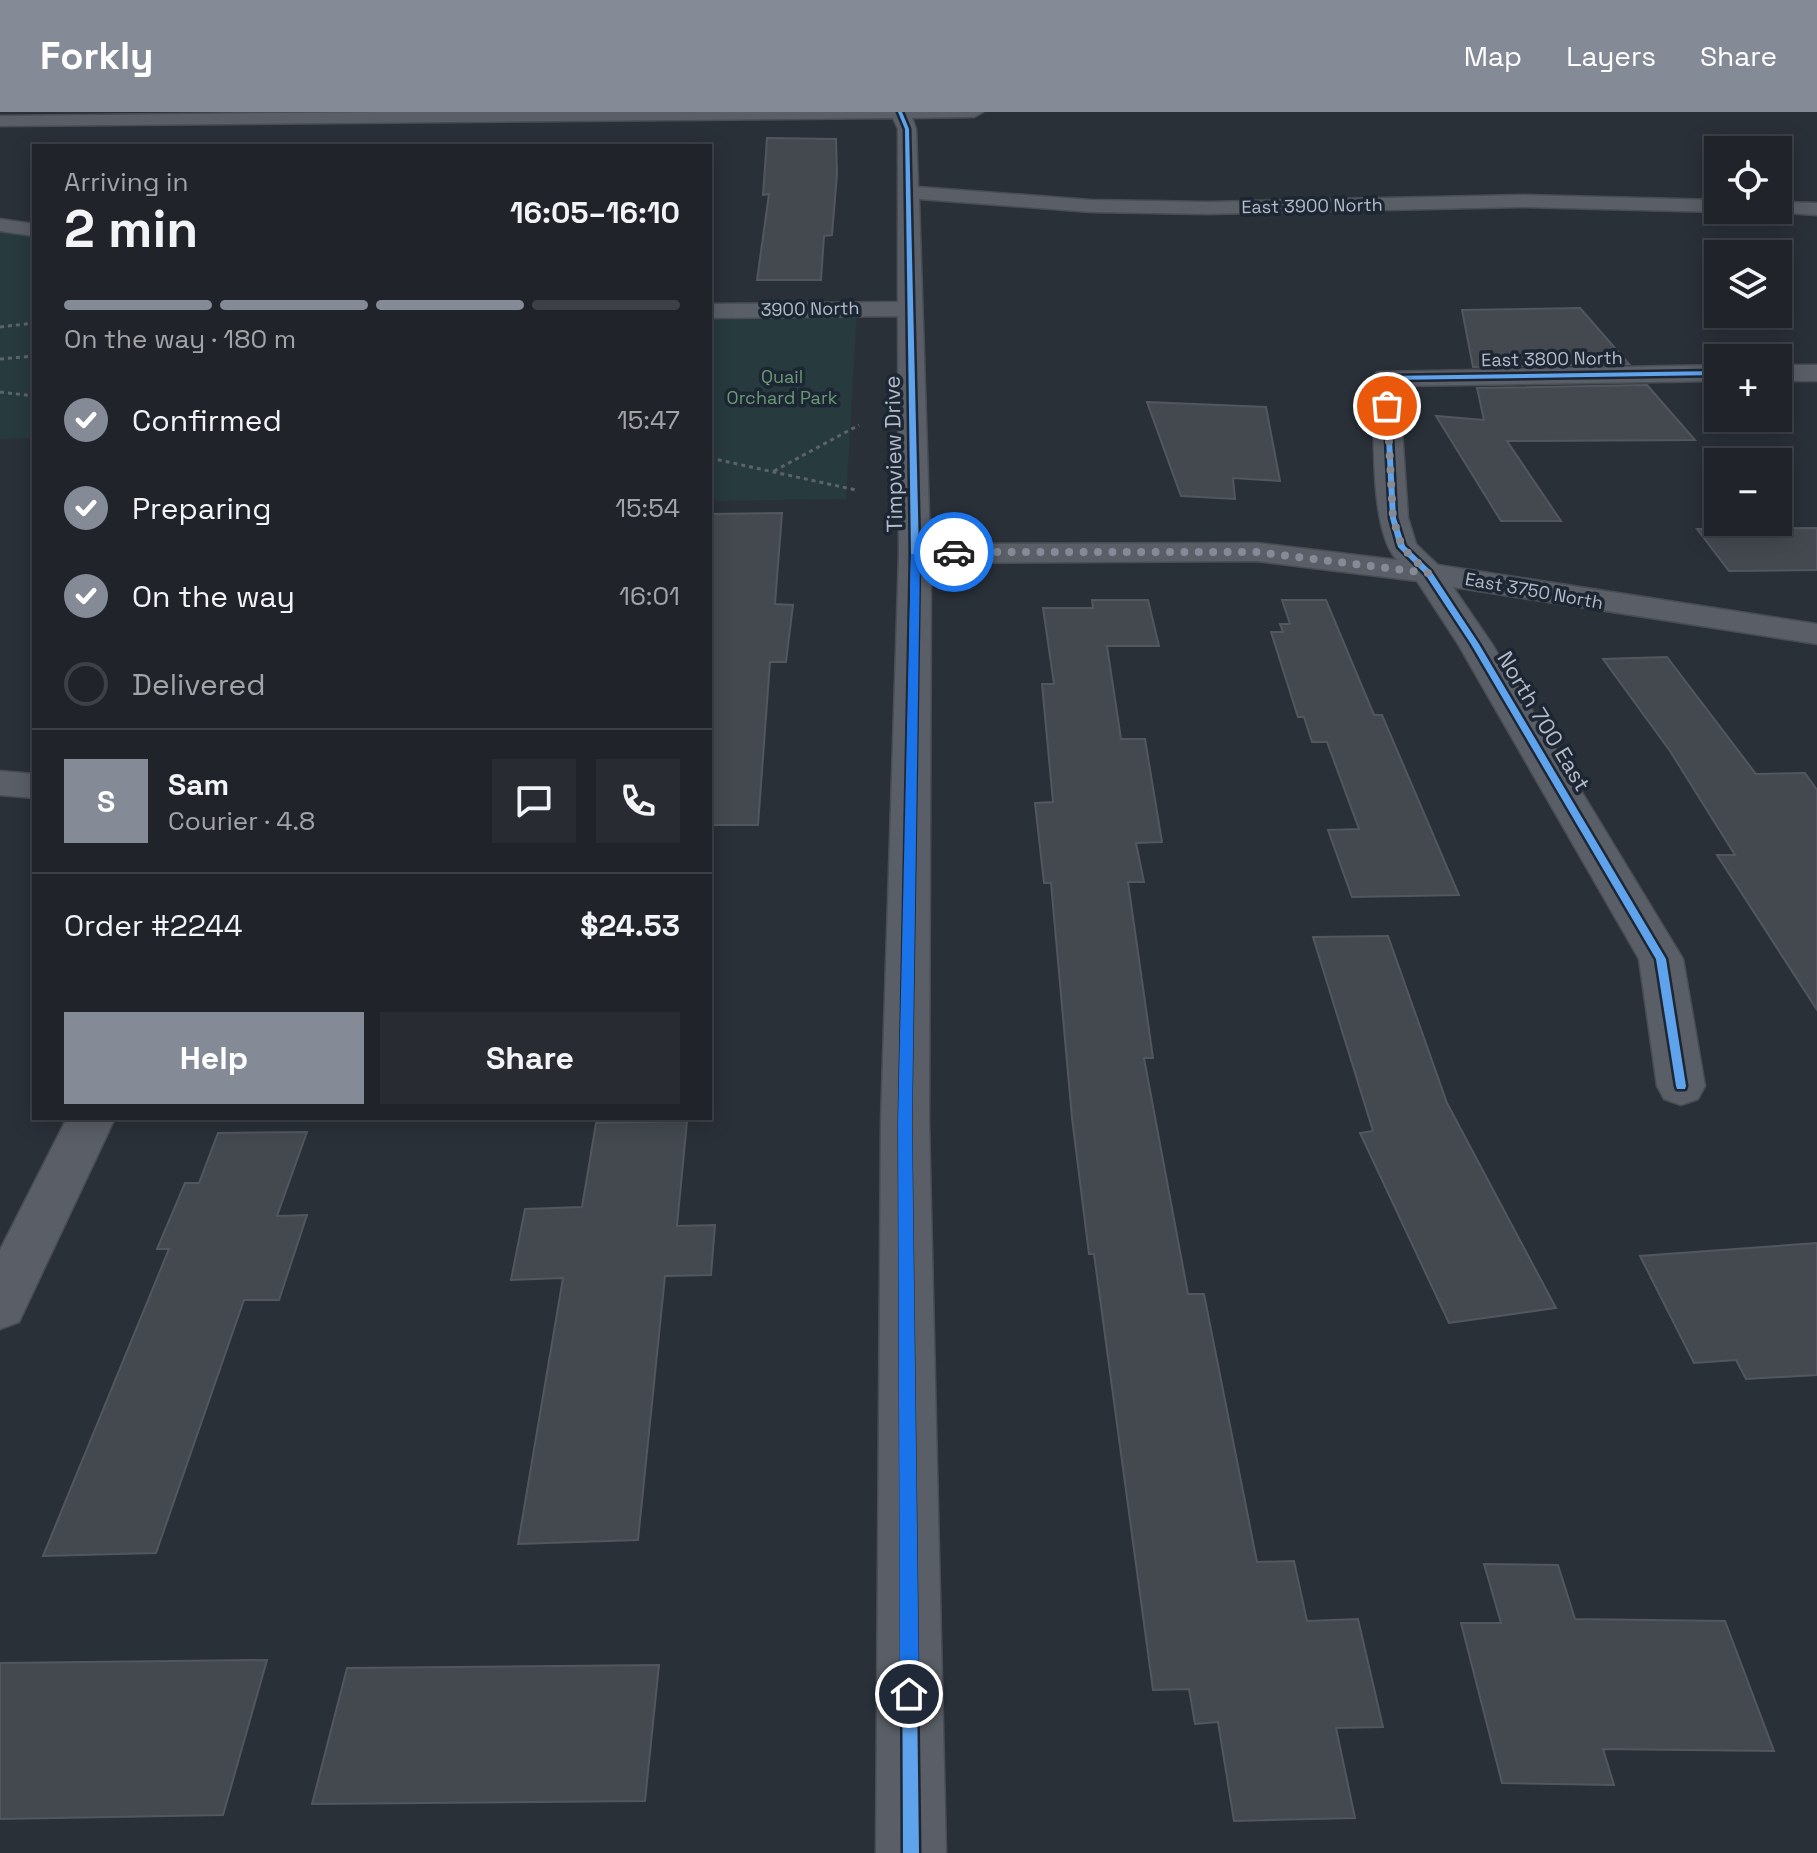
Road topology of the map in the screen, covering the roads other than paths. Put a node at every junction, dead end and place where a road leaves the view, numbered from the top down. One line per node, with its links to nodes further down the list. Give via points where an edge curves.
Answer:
1 (974, 112): 2 (street)
2 (900, 113): 3 (street); 5 (street, Timpview Drive, via 907,129)
3 (166, 116): 4 (street)
4 (0, 121)
5 (907, 192): 6 (street, East 3900 North, via 1178,208 1522,201); 11 (street, Timpview Drive)
6 (1704, 206)
7 (1792, 208): 8 (street)
8 (1817, 209)
9 (0, 225): 10 (street)
10 (32, 230)
11 (910, 309): 12 (street, 3900 North); 17 (street, Timpview Drive)
12 (712, 311)
13 (1704, 373): 16 (street, East 3800 North)
14 (1792, 373): 15 (street)
15 (1817, 373)
16 (1386, 378): 18 (street, North 700 East, via 1393,518 1402,547)
17 (915, 554): 18 (street, East 3750 North, via 1257,552); 25 (street, Timpview Drive, via 905,1122)
18 (1428, 573): 19 (street, East 3750 North); 22 (street, North 700 East, via 1661,959)
19 (1817, 634)
20 (0, 783): 21 (street)
21 (32, 786)
22 (1681, 1086)
23 (90, 1120): 24 (street)
24 (0, 1305)
25 (911, 1853)

